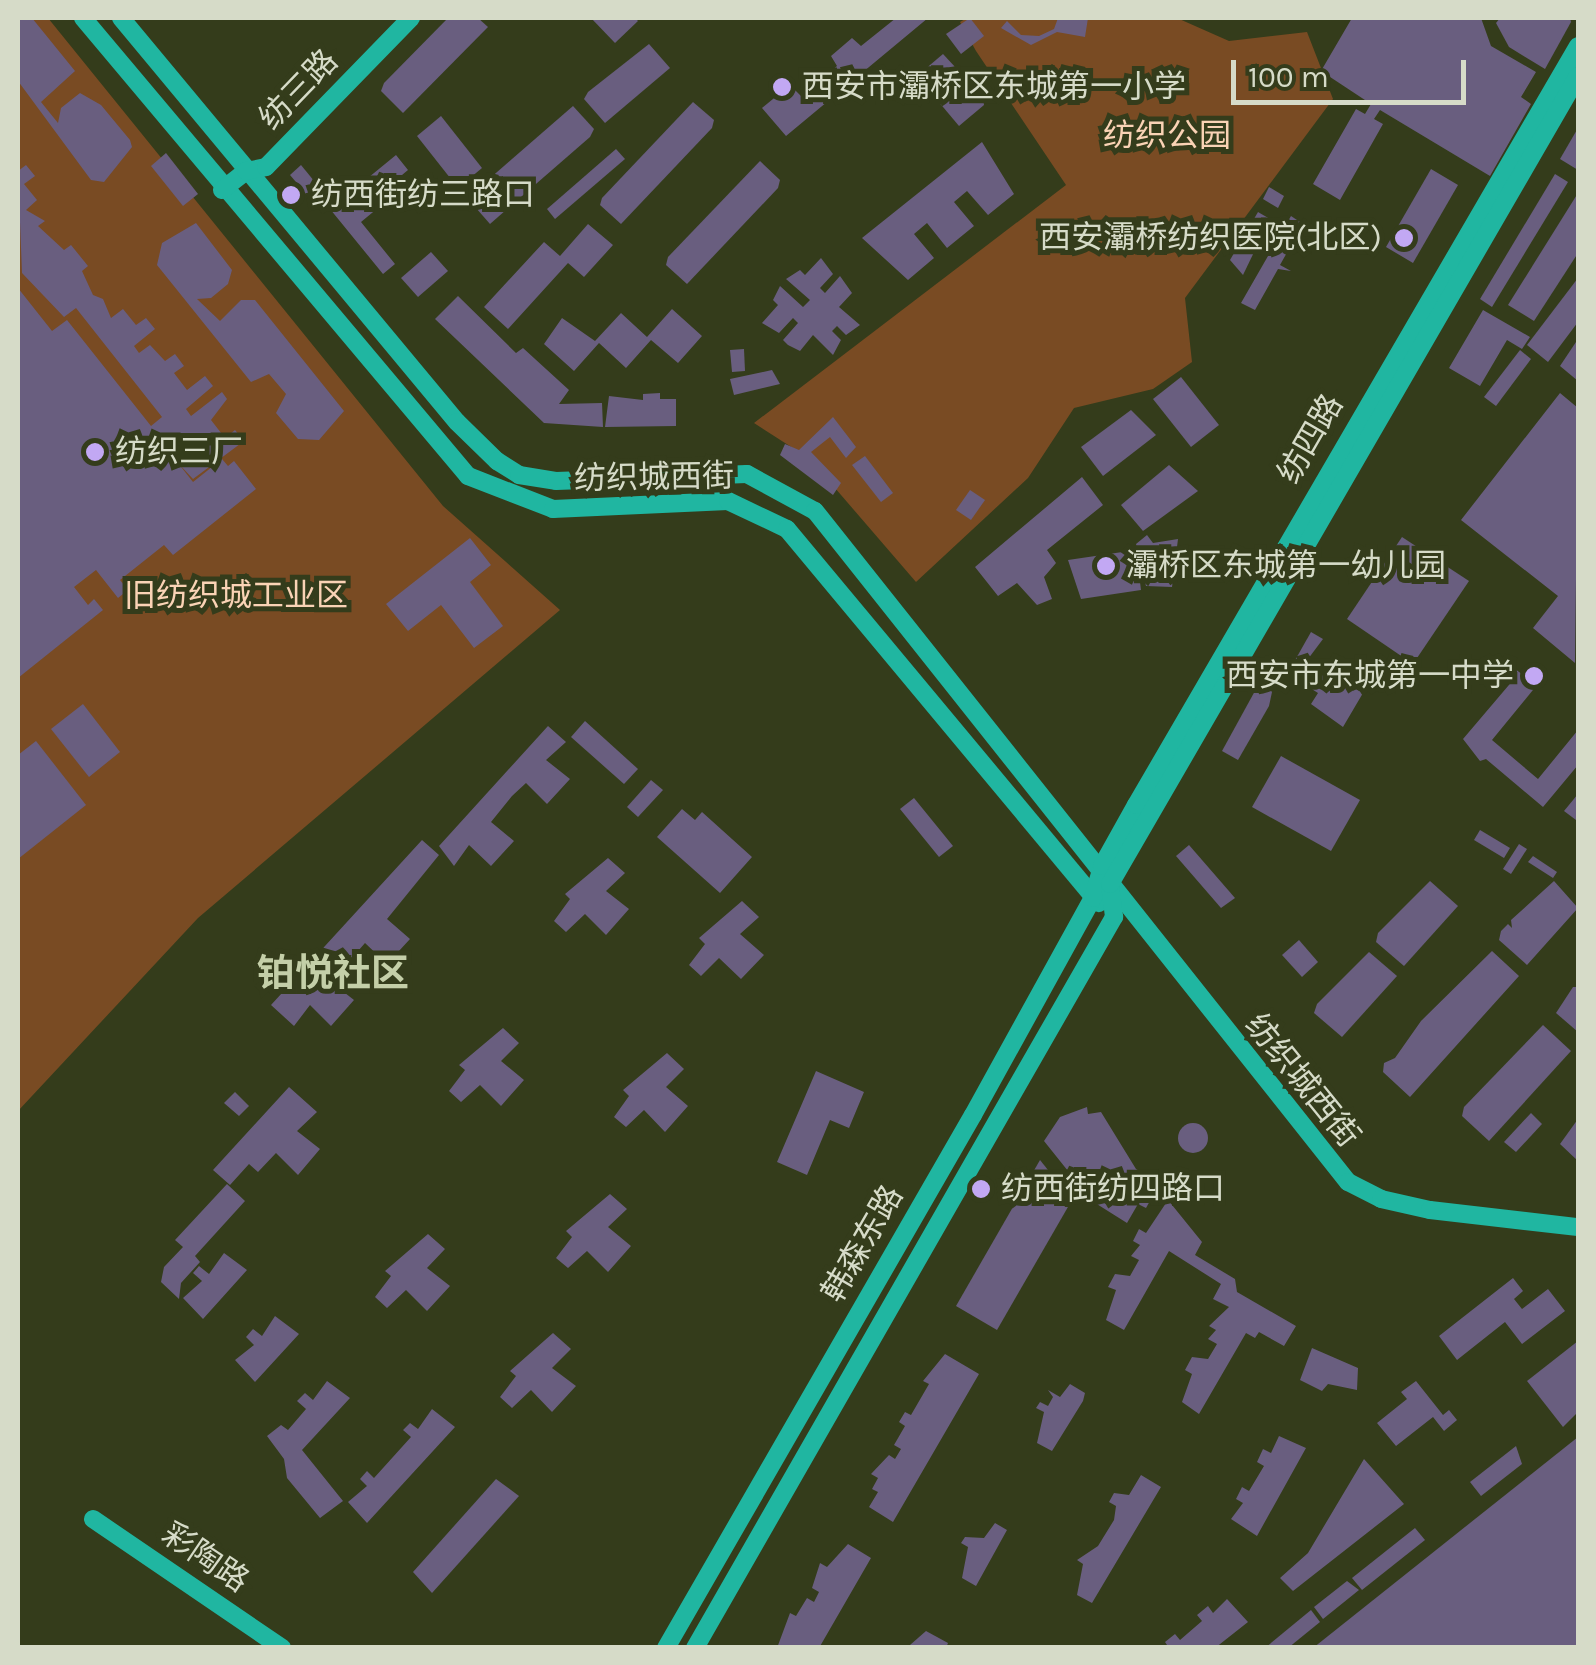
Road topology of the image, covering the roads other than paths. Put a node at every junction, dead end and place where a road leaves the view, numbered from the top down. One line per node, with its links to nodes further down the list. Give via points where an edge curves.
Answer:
1 (83, 18): 7 (main road, 纺织城西街)
2 (121, 18): 6 (main road, 纺织城西街)
3 (411, 18): 6 (main road, 纺三路, via 266,167)
4 (1578, 46): 8 (main road, 纺四路)
5 (1578, 76): 9 (main road, 纺四路)
6 (246, 171): 7 (main road, 纺三路); 8 (main road, 纺织城西街, via 469,436 518,475 556,482 747,474 804,501)
7 (222, 190): 10 (main road, 纺织城西街, via 442,450 488,489 573,510 728,501 787,529)
8 (1102, 866): 9 (main road, 纺织城西街); 10 (main road, 韩森东路)
9 (1110, 884): 11 (main road); 12 (main road, 纺织城西街)
10 (1093, 898): 11 (main road, 纺织城西街); 16 (main road, 韩森东路)
11 (1114, 917): 12 (main road, 纺织城西街); 17 (main road, 韩森东路)
12 (1138, 925): 13 (main road, 纺织城西街, via 1348,1182 1381,1200 1430,1210)
13 (1578, 1227)
14 (94, 1519): 15 (main road, 彩陶路)
15 (282, 1648)
16 (666, 1648)
17 (695, 1648)

